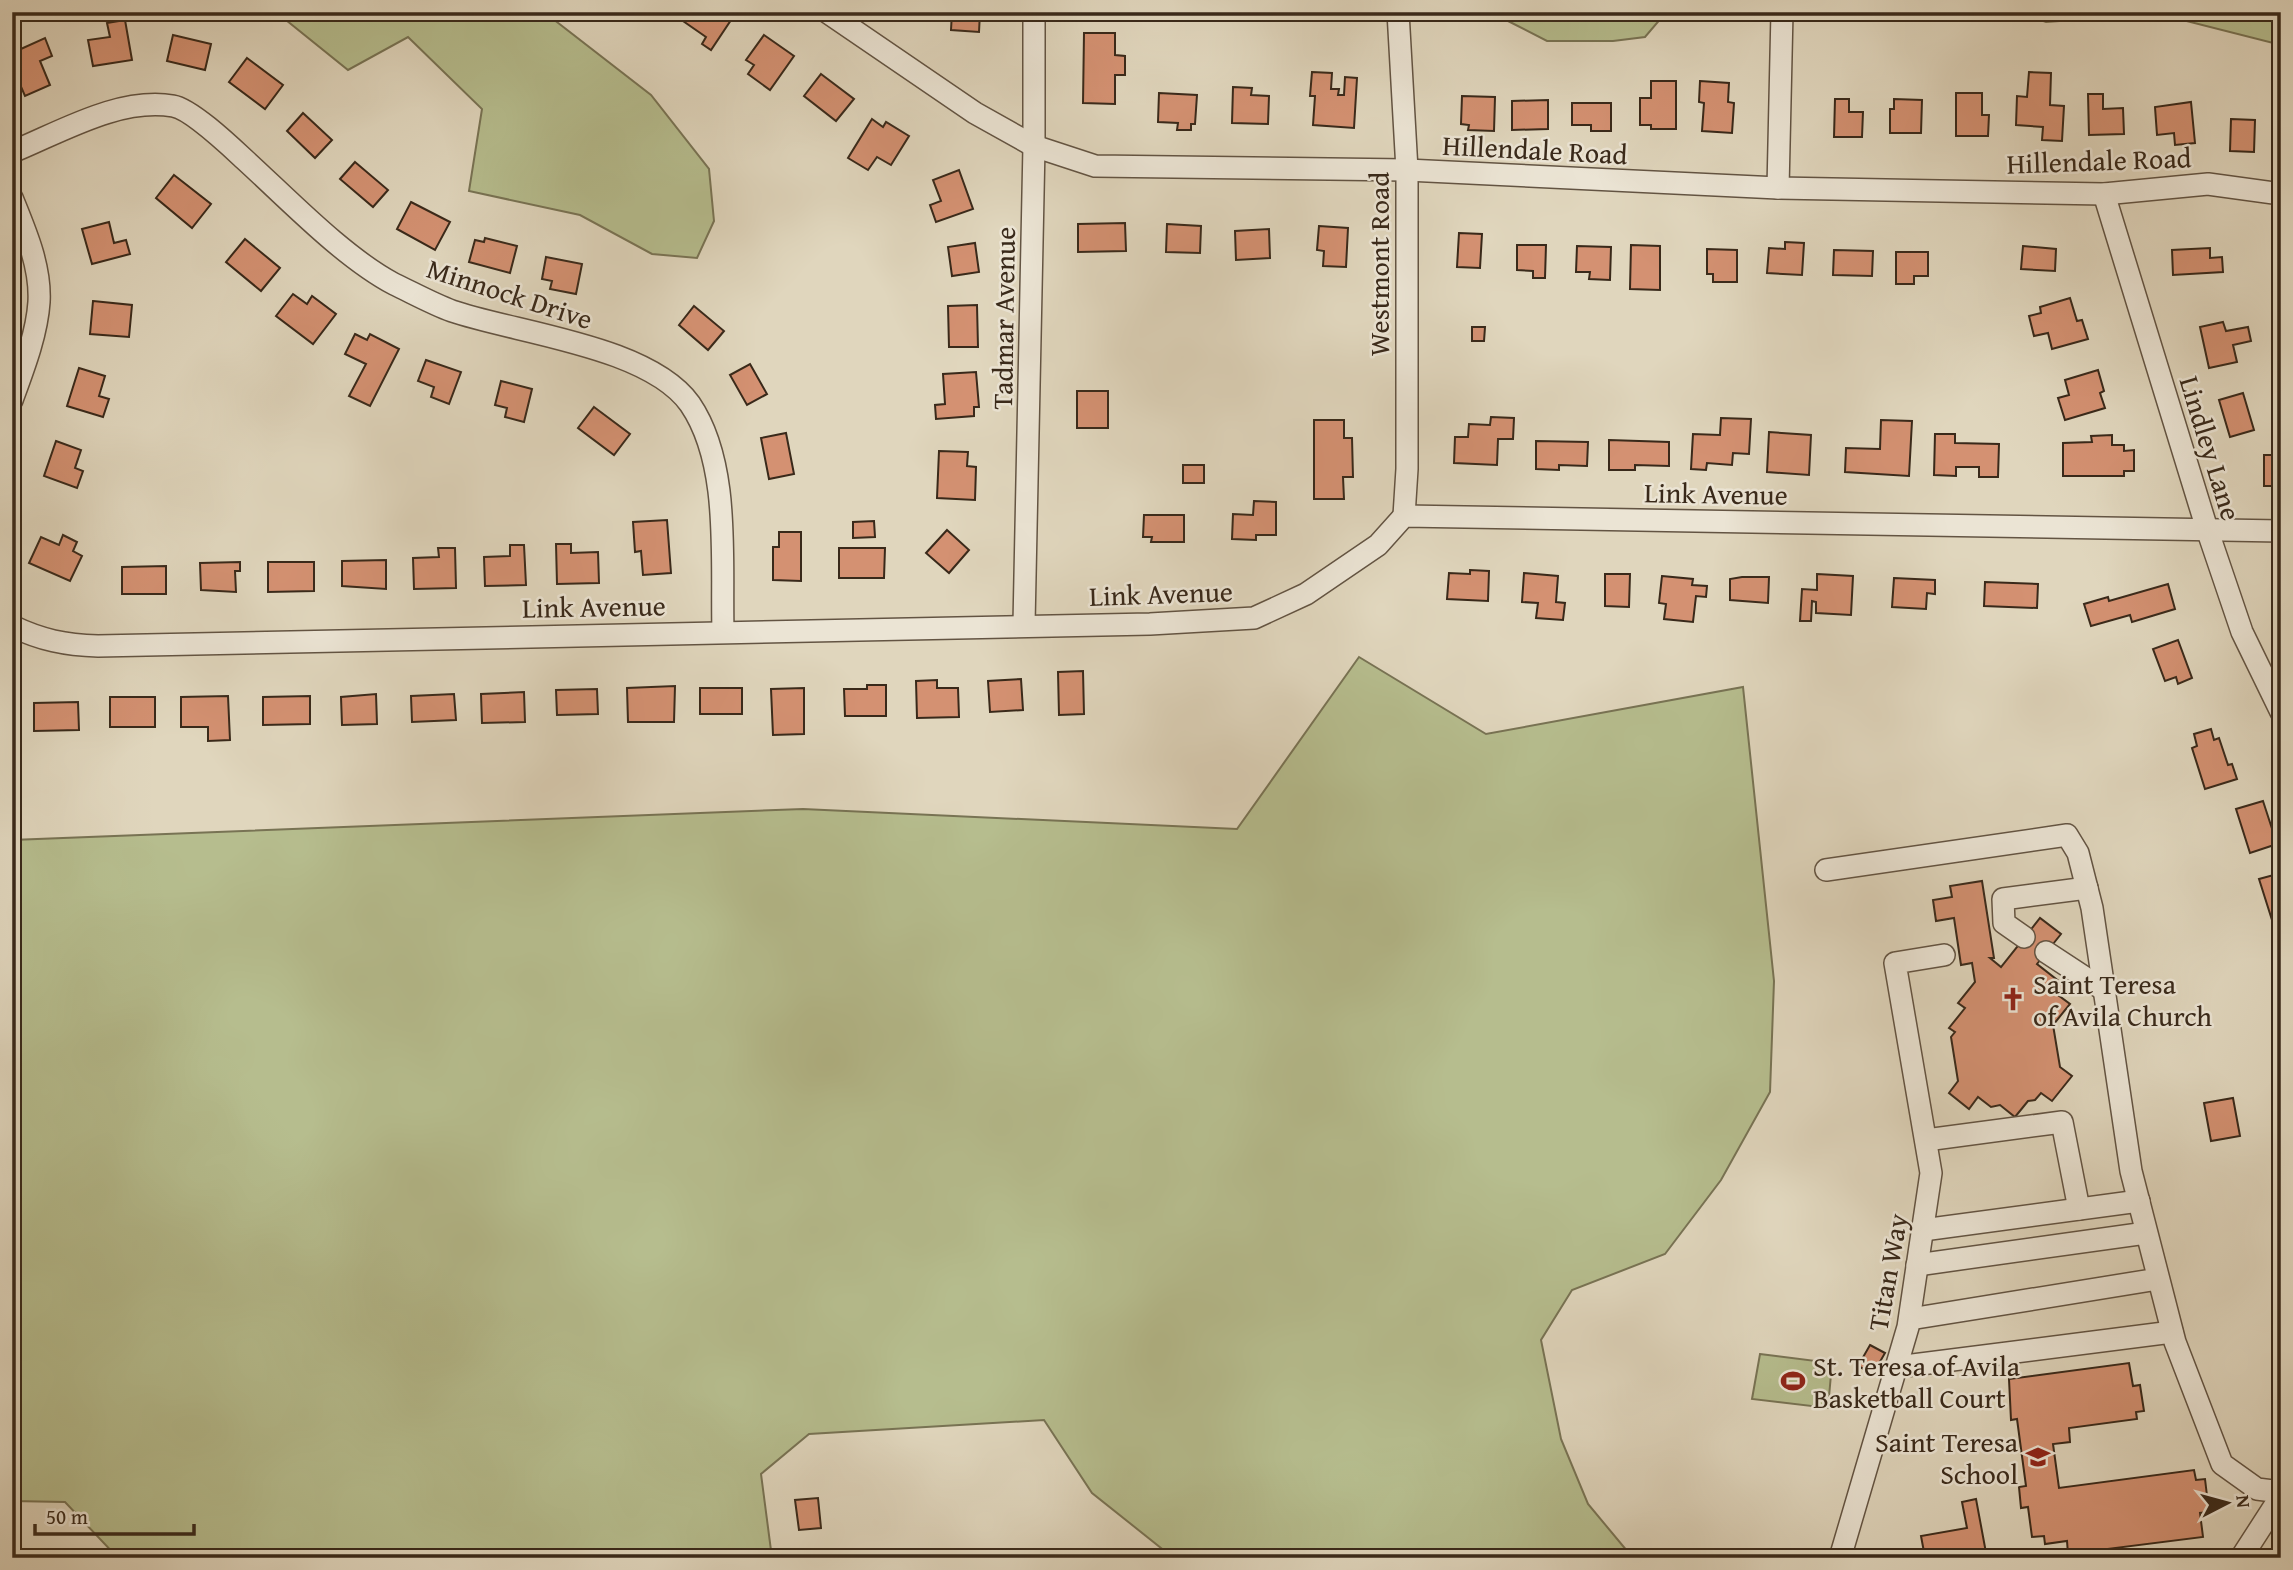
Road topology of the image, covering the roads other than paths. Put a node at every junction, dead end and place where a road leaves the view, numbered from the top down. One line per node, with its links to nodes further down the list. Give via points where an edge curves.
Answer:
1 (827, 12): 5 (street, Hillendale Road, via 975,113)
2 (1034, 12): 5 (street, Tadmar Avenue)
3 (1398, 12): 7 (street, Westmont Road)
4 (1782, 12): 8 (street)
5 (1034, 146): 7 (street, Hillendale Road, via 1095,166); 16 (street, Tadmar Avenue)
6 (12, 152): 18 (street, Minnock Drive, via 130,106 175,106 216,133 360,262 393,283 452,311 548,334 629,361 664,382 688,402 708,436 718,472)
7 (1406, 170): 8 (street, Hillendale Road); 13 (street, Westmont Road)
8 (1778, 188): 9 (street, Hillendale Road)
9 (2104, 194): 10 (street, Hillendale Road, via 2208,184); 14 (street, Lindley Lane)
10 (2281, 194)
11 (12, 198): 12 (street, via 35,263 39,301)
12 (12, 400)
13 (1404, 516): 14 (street, Link Avenue); 16 (street, Link Avenue, via 1378,545 1306,594 1254,618)
14 (2207, 529): 15 (street, Link Avenue); 19 (street, Lindley Lane, via 2242,632)
15 (2281, 531)
16 (1024, 624): 18 (street, Link Avenue)
17 (12, 626): 18 (street, Link Avenue, via 61,645 97,646)
18 (723, 631)
19 (2281, 712)
20 (1826, 870): 21 (street, via 2067,835 2078,853)
21 (2087, 888): 22 (street, via 2003,899 2004,923); 25 (street)
22 (2024, 937)
23 (2046, 952): 25 (street)
24 (1944, 955): 26 (street, Titan Way, via 1895,963)
25 (2104, 990): 27 (street)
26 (1926, 1140): 28 (street, via 2062,1122); 29 (street, Titan Way, via 1931,1172)
27 (2138, 1201): 28 (street); 30 (street)
28 (2079, 1209): 29 (street)
29 (1923, 1230): 31 (street, Titan Way)
30 (2147, 1233): 31 (street); 32 (street)
31 (1917, 1265): 33 (street, Titan Way)
32 (2158, 1279): 33 (street); 34 (street)
33 (1910, 1319): 35 (street, Titan Way)
34 (2172, 1332): 35 (street); 36 (street, via 2222,1464 2257,1489)
35 (1897, 1367): 37 (street, Titan Way)
36 (2281, 1494): 38 (street)
37 (1844, 1550)
38 (2241, 1558)

